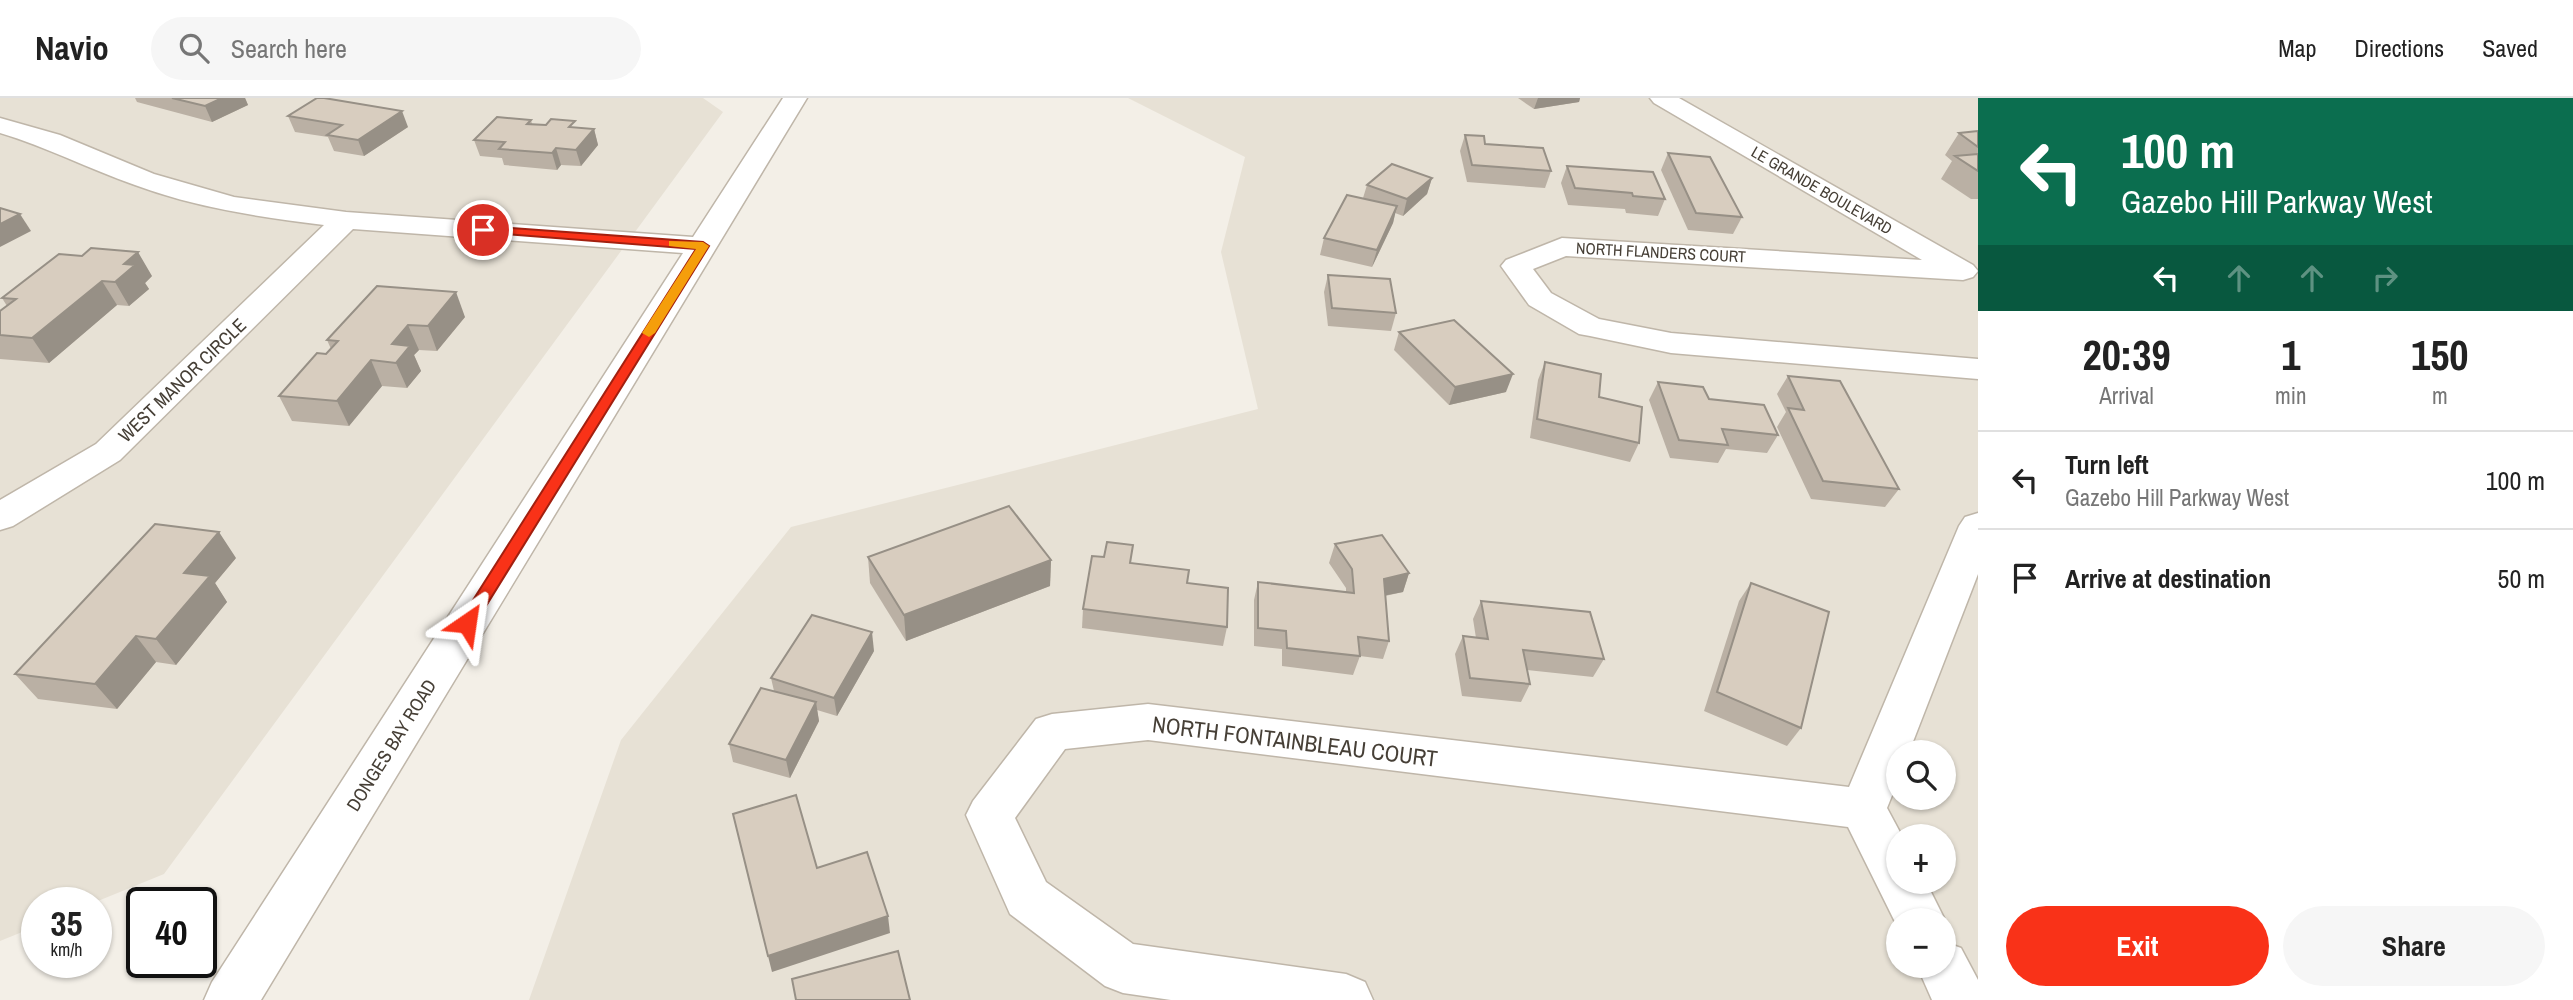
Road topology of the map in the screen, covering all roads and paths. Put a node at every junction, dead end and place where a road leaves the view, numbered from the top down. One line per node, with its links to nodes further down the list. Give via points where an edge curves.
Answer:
1 (795, 98): 5 (street, DONGES BAY ROAD)
2 (1662, 98): 6 (street, LE GRANDE BOULEVARD)
3 (0, 125): 4 (street, via 145,180 232,205)
4 (346, 220): 5 (street); 8 (street, WEST MANOR CIRCLE, via 108,452)
5 (703, 246): 13 (street, DONGES BAY ROAD)
6 (1971, 278): 7 (street, NORTH FLANDERS COURT, via 1562,247 1516,265 1540,299 1590,327 1671,343)
7 (1978, 369)
8 (0, 517)
9 (1978, 526): 10 (street)
10 (1863, 809): 11 (street); 14 (street, NORTH FONTAINBLEAU COURT, via 1148,722 1052,732 990,815 1028,898 1123,968)
11 (1886, 855)
12 (1949, 978): 15 (street)
13 (231, 1000)
14 (1346, 1000)
15 (1960, 1000)

